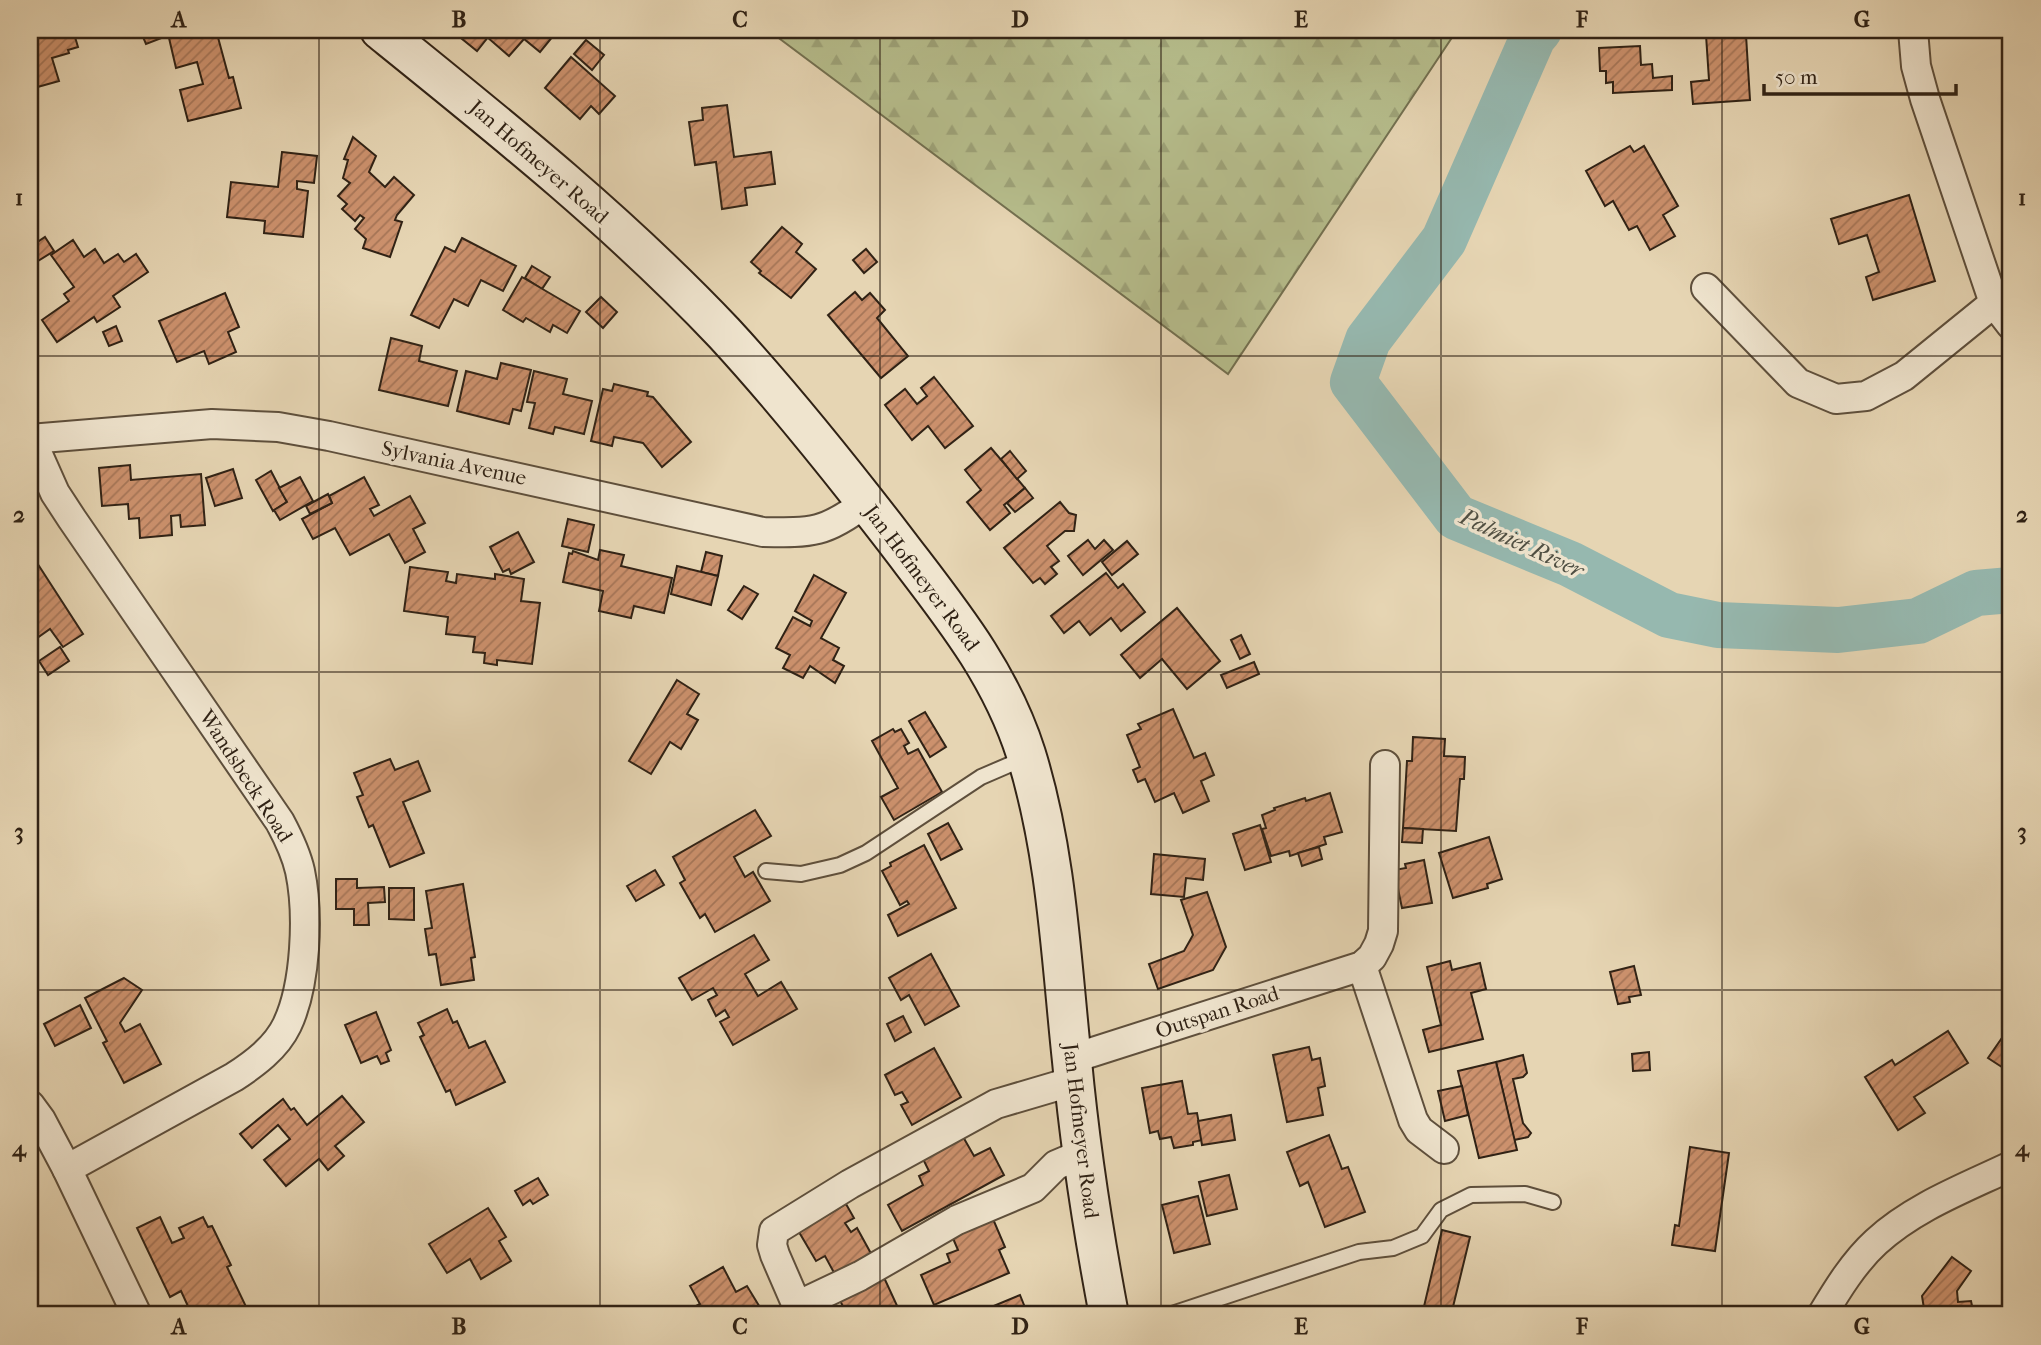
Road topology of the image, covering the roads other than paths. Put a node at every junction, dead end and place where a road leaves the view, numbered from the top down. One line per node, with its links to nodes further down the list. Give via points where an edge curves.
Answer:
1 (380, 30): 7 (street, Jan Hofmeyer Road, via 508,133 653,262 776,390)
2 (1913, 30): 4 (street, via 1925,99)
3 (1706, 288): 4 (street, via 1798,383 1836,399 1866,396 1904,376)
4 (1994, 303): 5 (street)
5 (2011, 325)
6 (30, 439): 7 (street, Sylvania Avenue, via 212,424 278,428 763,532 826,529); 17 (street, Wandsbeck Road, via 55,493 280,822 300,869 304,896 297,991 287,1026 272,1046 234,1077)
7 (866, 502): 8 (street, Jan Hofmeyer Road, via 968,636 995,680)
8 (1027, 757): 10 (lane, via 981,777 866,853 840,865 801,874); 12 (street, Jan Hofmeyer Road, via 1052,863)
9 (1385, 765): 11 (street, via 1383,931 1372,957)
10 (766, 871)
11 (1362, 966): 12 (street, Outspan Road); 14 (street, via 1413,1120)
12 (1072, 1070): 15 (street, Jan Hofmeyer Road); 19 (street, Outspan Road, via 996,1104 774,1231 772,1245)
13 (30, 1105): 17 (street)
14 (1444, 1149)
15 (1082, 1154): 19 (street, via 1056,1165 1032,1188 957,1220); 21 (street, Jan Hofmeyer Road)
16 (2011, 1166): 23 (street, via 1893,1228 1850,1273)
17 (67, 1169): 20 (street)
18 (1553, 1202): 22 (lane, via 1525,1194 1471,1195 1441,1210 1422,1236 1393,1248 1359,1252)
19 (799, 1311)
20 (137, 1315)
21 (1109, 1315)
22 (1169, 1315)
23 (1822, 1315)

